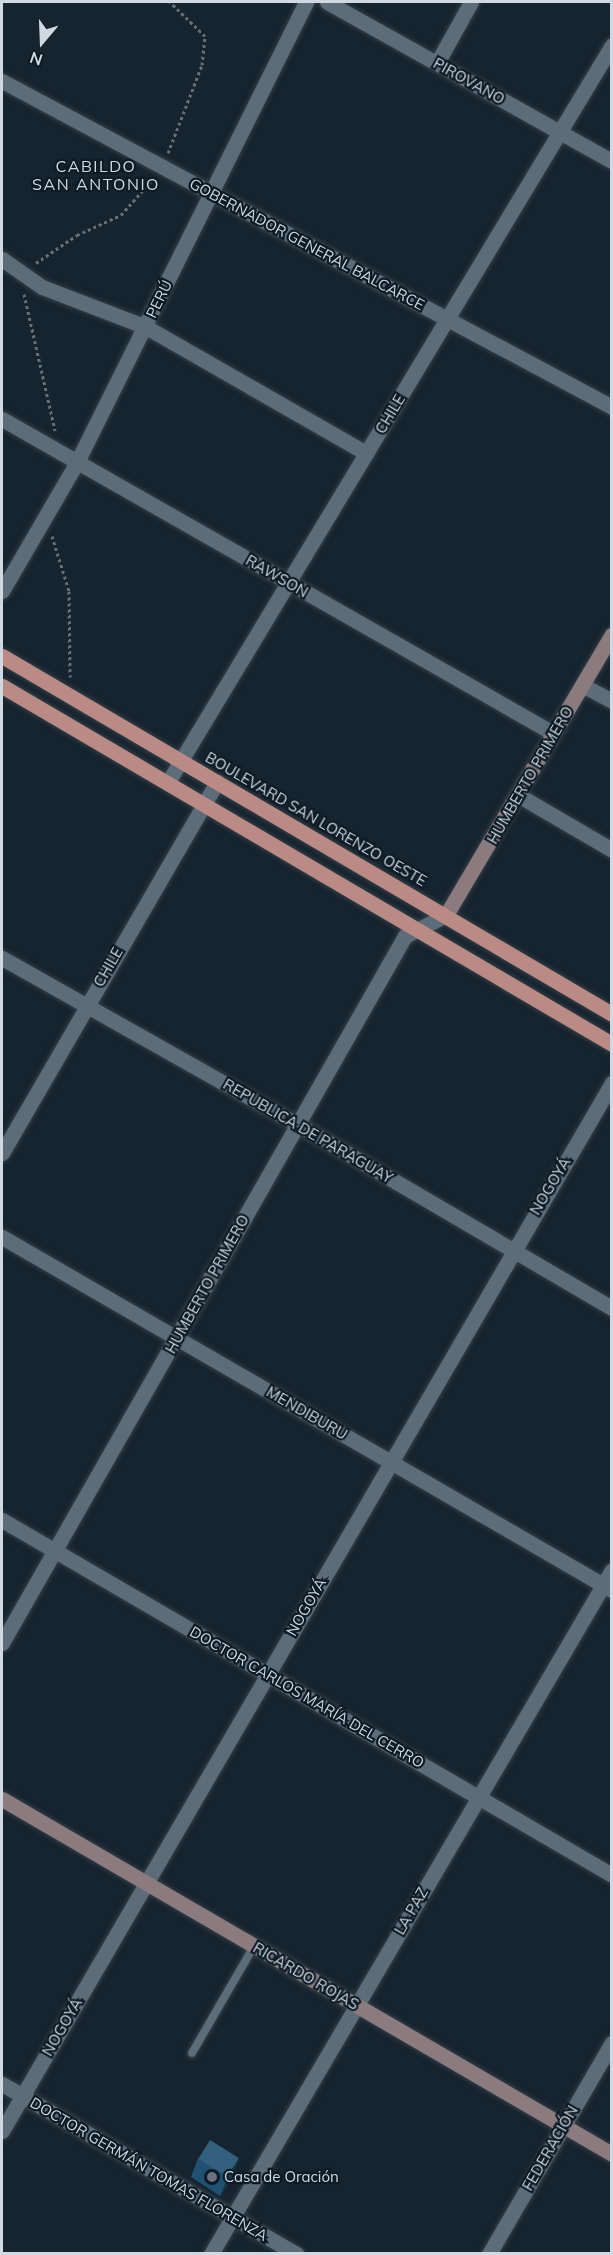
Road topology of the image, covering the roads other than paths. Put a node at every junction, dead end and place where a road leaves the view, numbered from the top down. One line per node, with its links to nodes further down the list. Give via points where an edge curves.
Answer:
1 (306, 2): 9 (street, PERÚ)
2 (327, 2): 5 (street, PIROVANO)
3 (471, 2): 5 (street)
4 (612, 45): 7 (street, CHILE)
5 (436, 63): 7 (street, PIROVANO)
6 (2, 81): 9 (street, GOBERNADOR GENERAL BALCARCE)
7 (559, 132): 8 (street, PIROVANO); 11 (street, CHILE)
8 (612, 161)
9 (212, 193): 11 (street, GOBERNADOR GENERAL BALCARCE); 12 (street, PERÚ)
10 (2, 259): 12 (street, via 42,287)
11 (448, 318): 13 (street, GOBERNADOR GENERAL BALCARCE); 15 (street, CHILE)
12 (146, 327): 15 (street); 16 (street, PERÚ)
13 (612, 407)
14 (2, 419): 16 (street, RAWSON)
15 (366, 453): 17 (street, CHILE)
16 (77, 462): 17 (street, RAWSON); 18 (street, PERÚ)
17 (289, 583): 24 (street, RAWSON); 25 (street, CHILE)
18 (2, 591)
19 (612, 634): 21 (street, HUMBERTO PRIMERO)
20 (2, 656): 25 (main road, BOULEVARD SAN LORENZO OESTE)
21 (582, 684): 23 (street); 24 (street, HUMBERTO PRIMERO)
22 (2, 686): 26 (main road)
23 (612, 701)
24 (554, 733): 28 (street, HUMBERTO PRIMERO)
25 (181, 760): 26 (street, CHILE); 27 (main road, BOULEVARD SAN LORENZO OESTE)
26 (168, 782): 29 (main road)
27 (217, 782): 29 (street, CHILE); 31 (main road, BOULEVARD SAN LORENZO OESTE)
28 (518, 795): 30 (street); 31 (street, HUMBERTO PRIMERO)
29 (204, 803): 32 (main road); 34 (street, CHILE)
30 (612, 850)
31 (446, 915): 32 (street); 35 (main road, BOULEVARD SAN LORENZO OESTE)
32 (417, 928): 36 (main road); 38 (street, HUMBERTO PRIMERO, via 405,936)
33 (2, 958): 34 (street, REPUBLICA DE PARAGUAY)
34 (86, 1006): 38 (street, REPUBLICA DE PARAGUAY); 39 (street, CHILE)
35 (612, 1014)
36 (612, 1044)
37 (612, 1083): 41 (street, NOGOYÁ)
38 (297, 1124): 41 (street, REPUBLICA DE PARAGUAY); 43 (street, HUMBERTO PRIMERO)
39 (2, 1153)
40 (2, 1237): 43 (street, MENDIBURU)
41 (512, 1251): 42 (street, REPUBLICA DE PARAGUAY); 44 (street, NOGOYÁ)
42 (612, 1308)
43 (177, 1337): 44 (street, MENDIBURU); 46 (street, HUMBERTO PRIMERO)
44 (391, 1461): 48 (street, MENDIBURU); 50 (street, NOGOYÁ)
45 (2, 1520): 46 (street, DOCTOR CARLOS MARÍA DEL CERRO)
46 (54, 1550): 49 (street, HUMBERTO PRIMERO); 50 (street, DOCTOR CARLOS MARÍA DEL CERRO)
47 (612, 1570): 48 (street, LA PAZ)
48 (607, 1588): 51 (street, LA PAZ)
49 (2, 1643)
50 (267, 1673): 51 (street, DOCTOR CARLOS MARÍA DEL CERRO); 54 (street, NOGOYÁ)
51 (477, 1797): 53 (street, DOCTOR CARLOS MARÍA DEL CERRO); 56 (street, LA PAZ)
52 (2, 1799): 54 (street, RICARDO ROJAS)
53 (612, 1875)
54 (146, 1883): 55 (street, RICARDO ROJAS); 60 (street, NOGOYÁ)
55 (254, 1946): 56 (street, RICARDO ROJAS); 58 (lane)
56 (357, 2006): 61 (street, RICARDO ROJAS); 64 (street, LA PAZ)
57 (612, 2043): 61 (street, FEDERACIÓN)
58 (192, 2053)
59 (2, 2084): 60 (street, DOCTOR GERMÁN TOMAS FLORENZA)
60 (22, 2096): 62 (street, NOGOYÁ); 64 (street, DOCTOR GERMÁN TOMAS FLORENZA)
61 (563, 2126): 63 (street, RICARDO ROJAS); 67 (street, FEDERACIÓN)
62 (2, 2131)
63 (612, 2154)
64 (233, 2217): 65 (street, LA PAZ); 66 (street, DOCTOR GERMÁN TOMAS FLORENZA)
65 (211, 2253)
66 (296, 2253)
67 (489, 2253)

